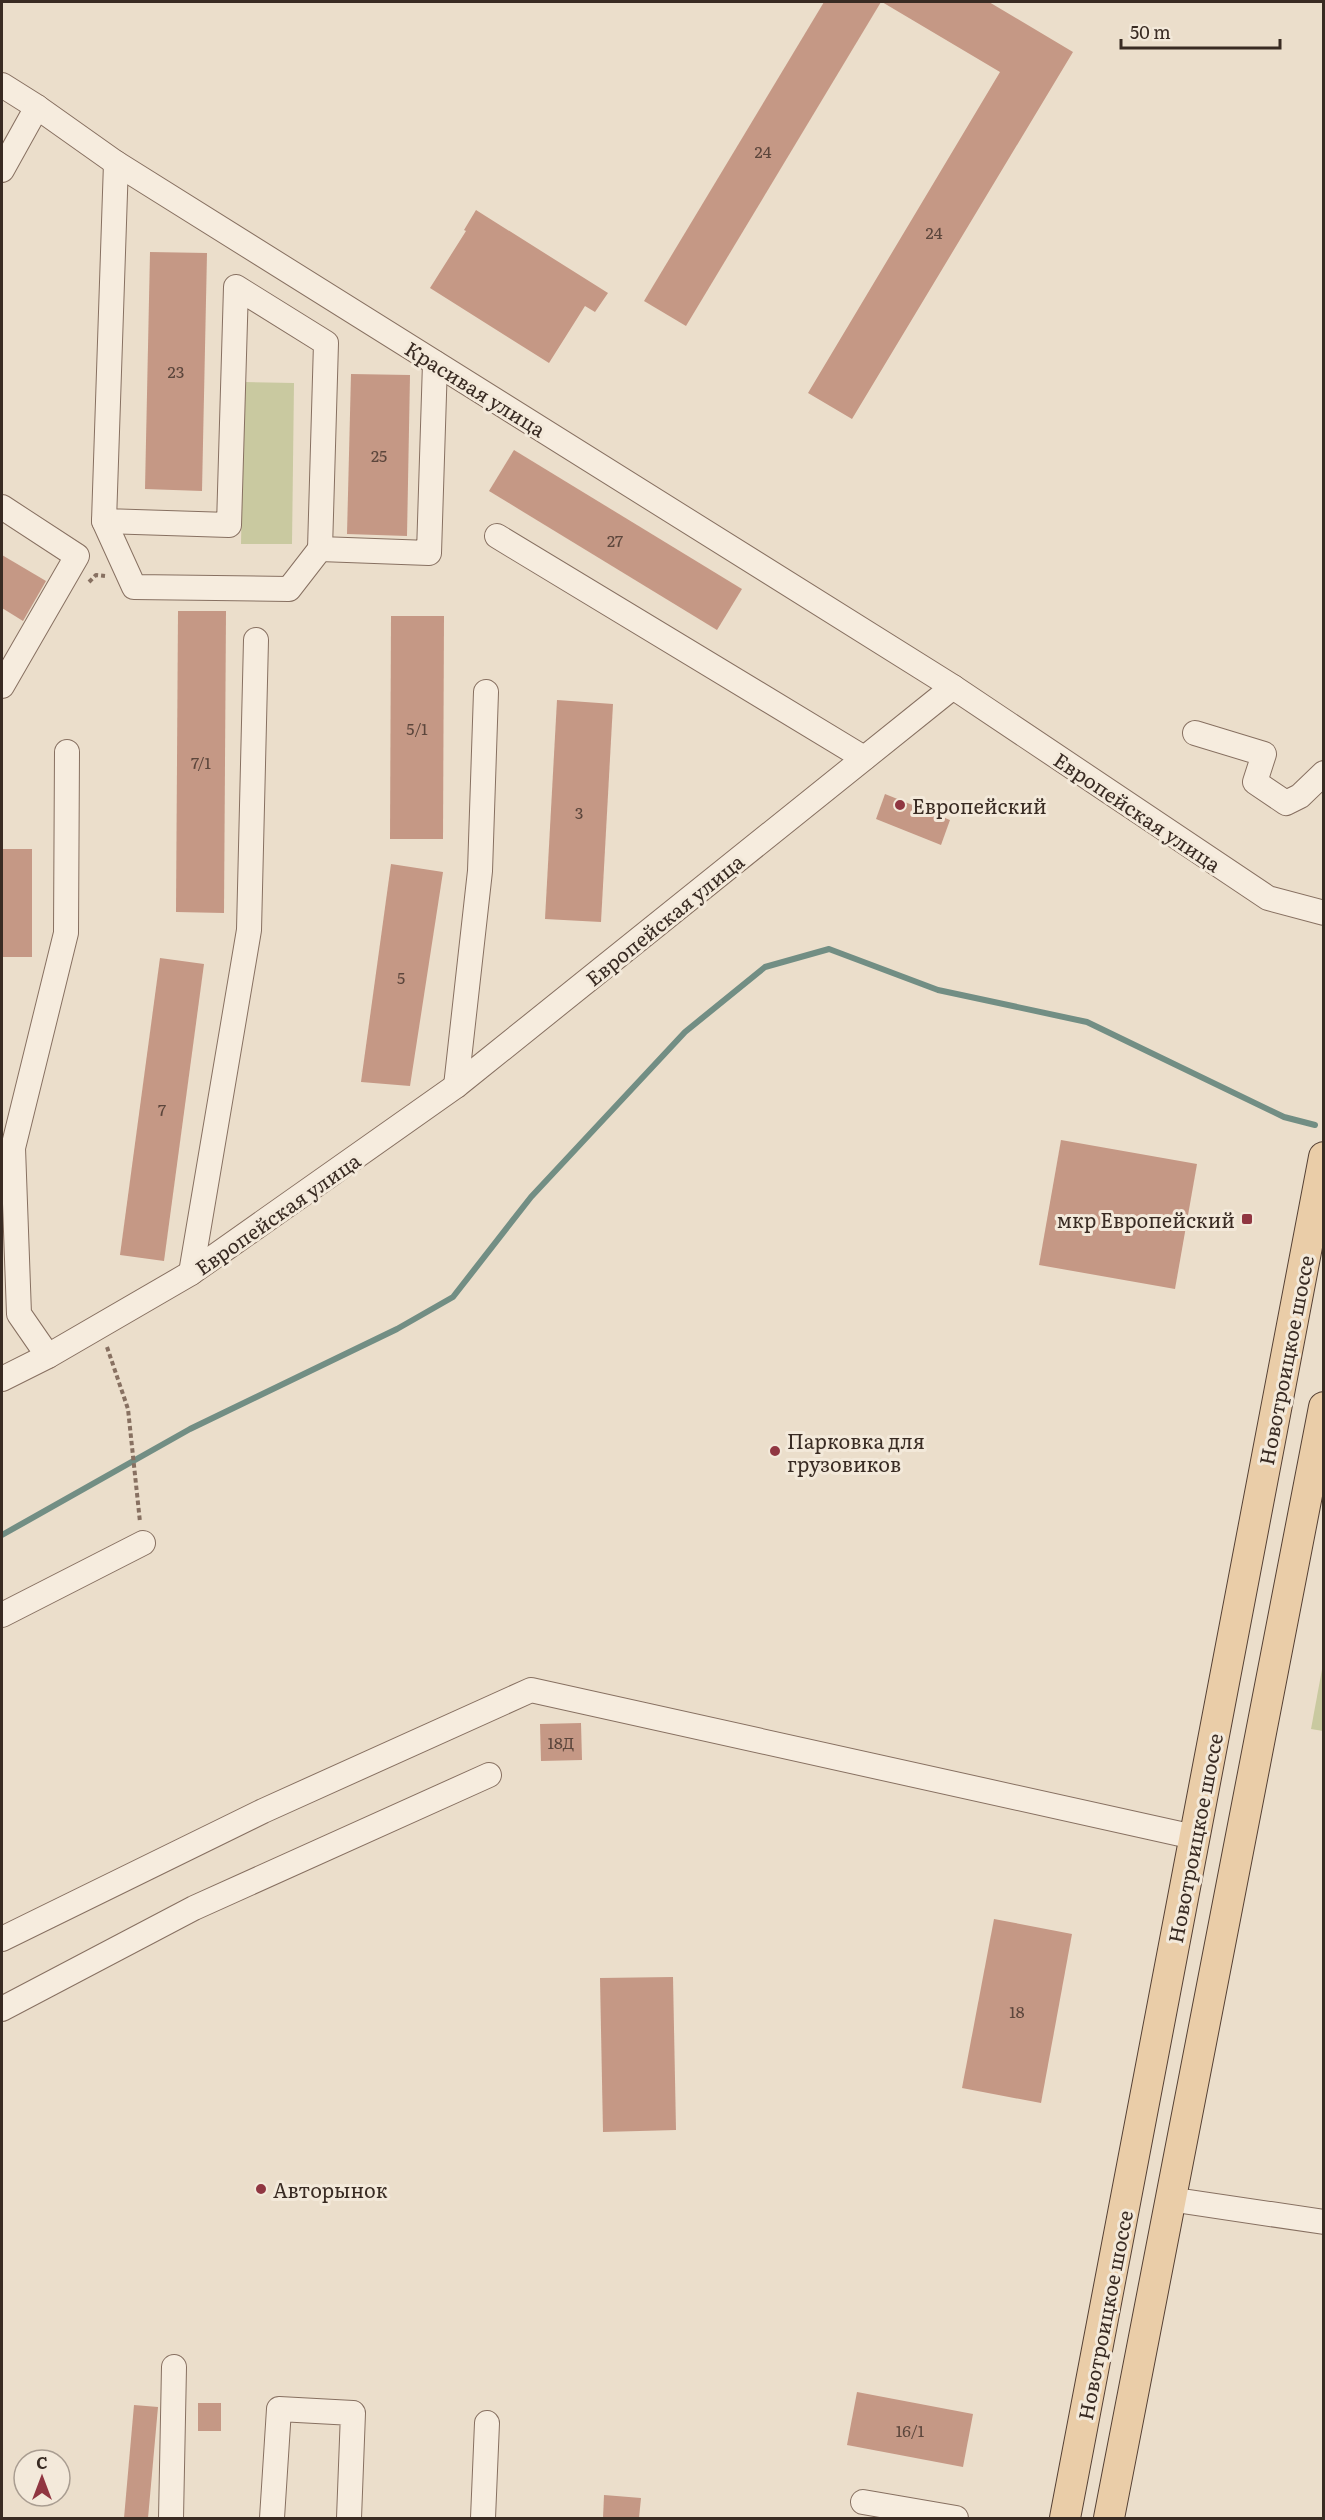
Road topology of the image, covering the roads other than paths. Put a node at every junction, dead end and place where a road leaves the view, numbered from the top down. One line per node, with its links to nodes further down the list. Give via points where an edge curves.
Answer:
1 (2, 85): 2 (street, Красивая улица)
2 (37, 107): 3 (street, Красивая улица); 4 (street)
3 (116, 163): 5 (street, Красивая улица); 7 (street)
4 (2, 170)
5 (435, 363): 9 (street, via 429,553); 12 (street, Красивая улица)
6 (2, 507): 11 (street, via 77,556)
7 (104, 521): 9 (street, via 134,587 289,589); 9 (street, via 229,525 236,287 326,343)
8 (497, 536): 16 (street)
9 (320, 549)
10 (256, 640): 21 (street, via 249,930)
11 (2, 686)
12 (953, 687): 16 (street, Европейская улица); 18 (street, Европейская улица, via 1268,898)
13 (486, 692): 19 (street, via 480,871)
14 (1195, 733): 17 (street, via 1264,754 1255,782 1286,803 1300,796)
15 (67, 753): 22 (street, via 66,933 13,1148 19,1314)
16 (864, 758): 19 (street, Европейская улица)
17 (1323, 773)
18 (1323, 913)
19 (456, 1086): 21 (street, Европейская улица)
20 (1323, 1157): 28 (main road, Новотроицкое шоссе)
21 (191, 1273): 22 (street, Европейская улица)
22 (48, 1356): 23 (street, Европейская улица)
23 (2, 1379)
24 (1323, 1407): 31 (main road)
25 (143, 1543): 26 (street)
26 (2, 1615)
27 (489, 1774): 30 (street, via 194,1908)
28 (1194, 1837): 29 (street, via 531,1690 263,1811); 41 (main road, Новотроицкое шоссе)
29 (2, 1939)
30 (2, 2009)
31 (1169, 2199): 32 (street); 42 (main road)
32 (1323, 2223)
33 (174, 2367): 36 (street)
34 (487, 2423): 39 (street)
35 (863, 2502): 40 (street)
36 (171, 2518)
37 (272, 2518): 38 (street, via 279,2409 353,2413)
38 (349, 2518)
39 (483, 2518)
40 (956, 2518)
41 (1065, 2518)
42 (1108, 2518)

